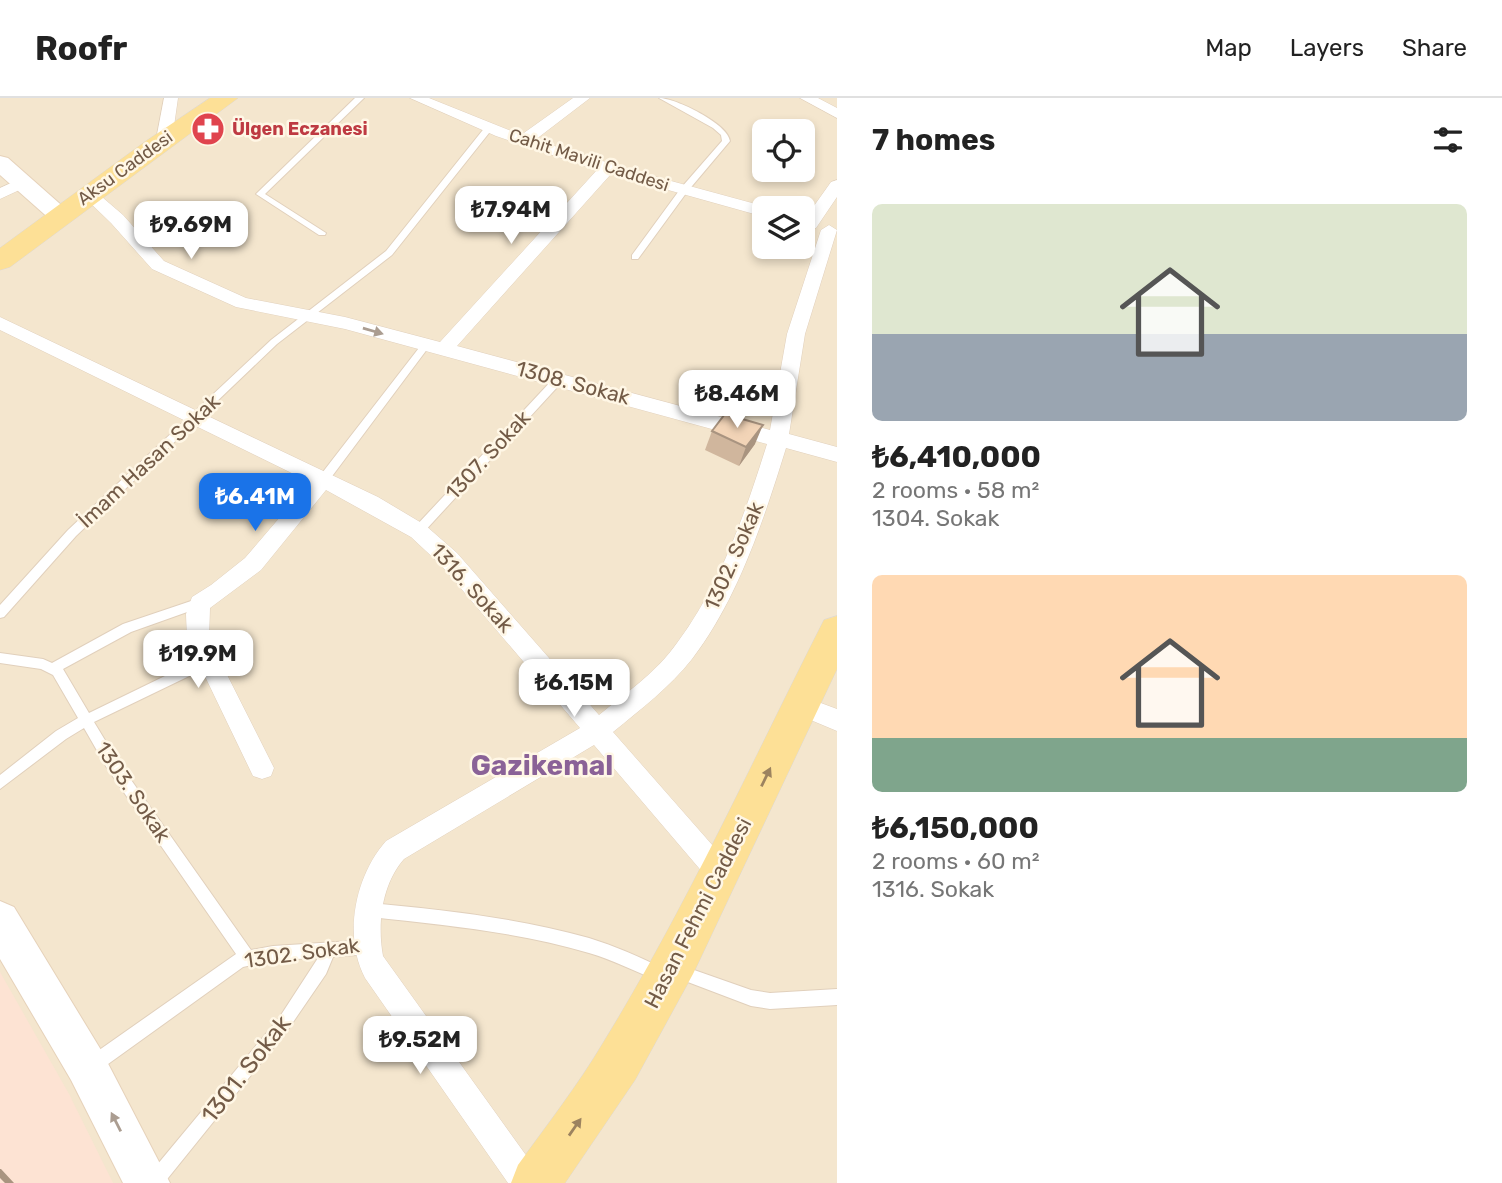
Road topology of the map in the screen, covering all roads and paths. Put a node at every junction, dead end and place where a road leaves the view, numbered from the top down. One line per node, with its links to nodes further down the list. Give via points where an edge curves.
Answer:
1 (171, 98): 10 (street)
2 (226, 98): 10 (main road, Aksu Caddesi)
3 (360, 98): 23 (lane, via 260,194)
4 (418, 98): 9 (street, Cahit Mavili Caddesi)
5 (583, 98): 11 (street)
6 (663, 98): 16 (lane, via 716,126 726,137)
7 (807, 98): 8 (street)
8 (837, 114)
9 (489, 128): 11 (street, Cahit Mavili Caddesi); 26 (lane, via 389,253)
10 (164, 140): 17 (main road, Aksu Caddesi)
11 (524, 140): 13 (street, Cahit Mavili Caddesi)
12 (0, 163): 15 (street)
13 (608, 168): 16 (street, Cahit Mavili Caddesi); 28 (street)
14 (837, 185): 19 (street)
15 (8, 186): 20 (street)
16 (684, 190): 18 (street, Cahit Mavili Caddesi); 24 (lane)
17 (89, 194): 20 (main road, Aksu Caddesi); 26 (street, 1308. Sokak, via 166,269 242,303)
18 (752, 208)
19 (815, 214)
20 (53, 221): 25 (main road, Aksu Caddesi)
21 (815, 226): 22 (street)
22 (833, 231): 31 (street, via 796,334)
23 (322, 233)
24 (635, 257)
25 (0, 261)
26 (307, 317): 28 (street, 1308. Sokak, one-way to 28); 30 (lane, İmam Hasan Sokak, via 274,342)
27 (0, 323): 30 (street, 1316. Sokak)
28 (434, 348): 29 (street, 1308. Sokak); 33 (lane)
29 (558, 380): 31 (street, 1308. Sokak); 34 (lane, 1307. Sokak)
30 (194, 419): 33 (street, 1316. Sokak); 36 (lane, İmam Hasan Sokak, via 72,533)
31 (778, 440): 32 (street, 1308. Sokak); 43 (street, 1302. Sokak, via 744,544 706,620 657,682)
32 (837, 455)
33 (323, 480): 34 (street, 1316. Sokak); 35 (street, via 252,568)
34 (418, 531): 43 (street, 1316. Sokak, via 449,559)
35 (200, 603): 39 (street, via 198,639); 40 (lane, via 127,628)
36 (0, 613)
37 (837, 631): 41 (main road, Hasan Fehmi Caddesi)
38 (0, 658): 40 (lane)
39 (208, 661): 42 (lane); 44 (street)
40 (54, 668): 42 (lane, 1303. Sokak)
41 (819, 713): 46 (main road, Hasan Fehmi Caddesi, one-way to 41)
42 (86, 720): 45 (lane); 51 (lane, 1303. Sokak)
43 (597, 731): 46 (street, 1316. Sokak); 47 (street, 1302. Sokak, via 395,850 382,863)
44 (262, 768)
45 (0, 783)
46 (719, 872): 52 (main road, Hasan Fehmi Caddesi)
47 (371, 910): 49 (street, 1302. Sokak); 52 (lane, via 508,926)
48 (0, 921): 54 (street)
49 (368, 947): 50 (lane, 1302. Sokak); 57 (street, via 382,979)
50 (329, 949): 51 (lane, 1302. Sokak); 56 (lane, 1301. Sokak, via 321,969 284,1023)
51 (247, 958): 54 (lane, 1302. Sokak, via 226,968)
52 (668, 973): 53 (lane, via 751,998); 58 (main road, Hasan Fehmi Caddesi, one-way to 52, via 618,1063)
53 (837, 997)
54 (88, 1069): 55 (street, one-way to 54)
55 (147, 1183)
56 (153, 1183)
57 (527, 1183)
58 (536, 1183)

